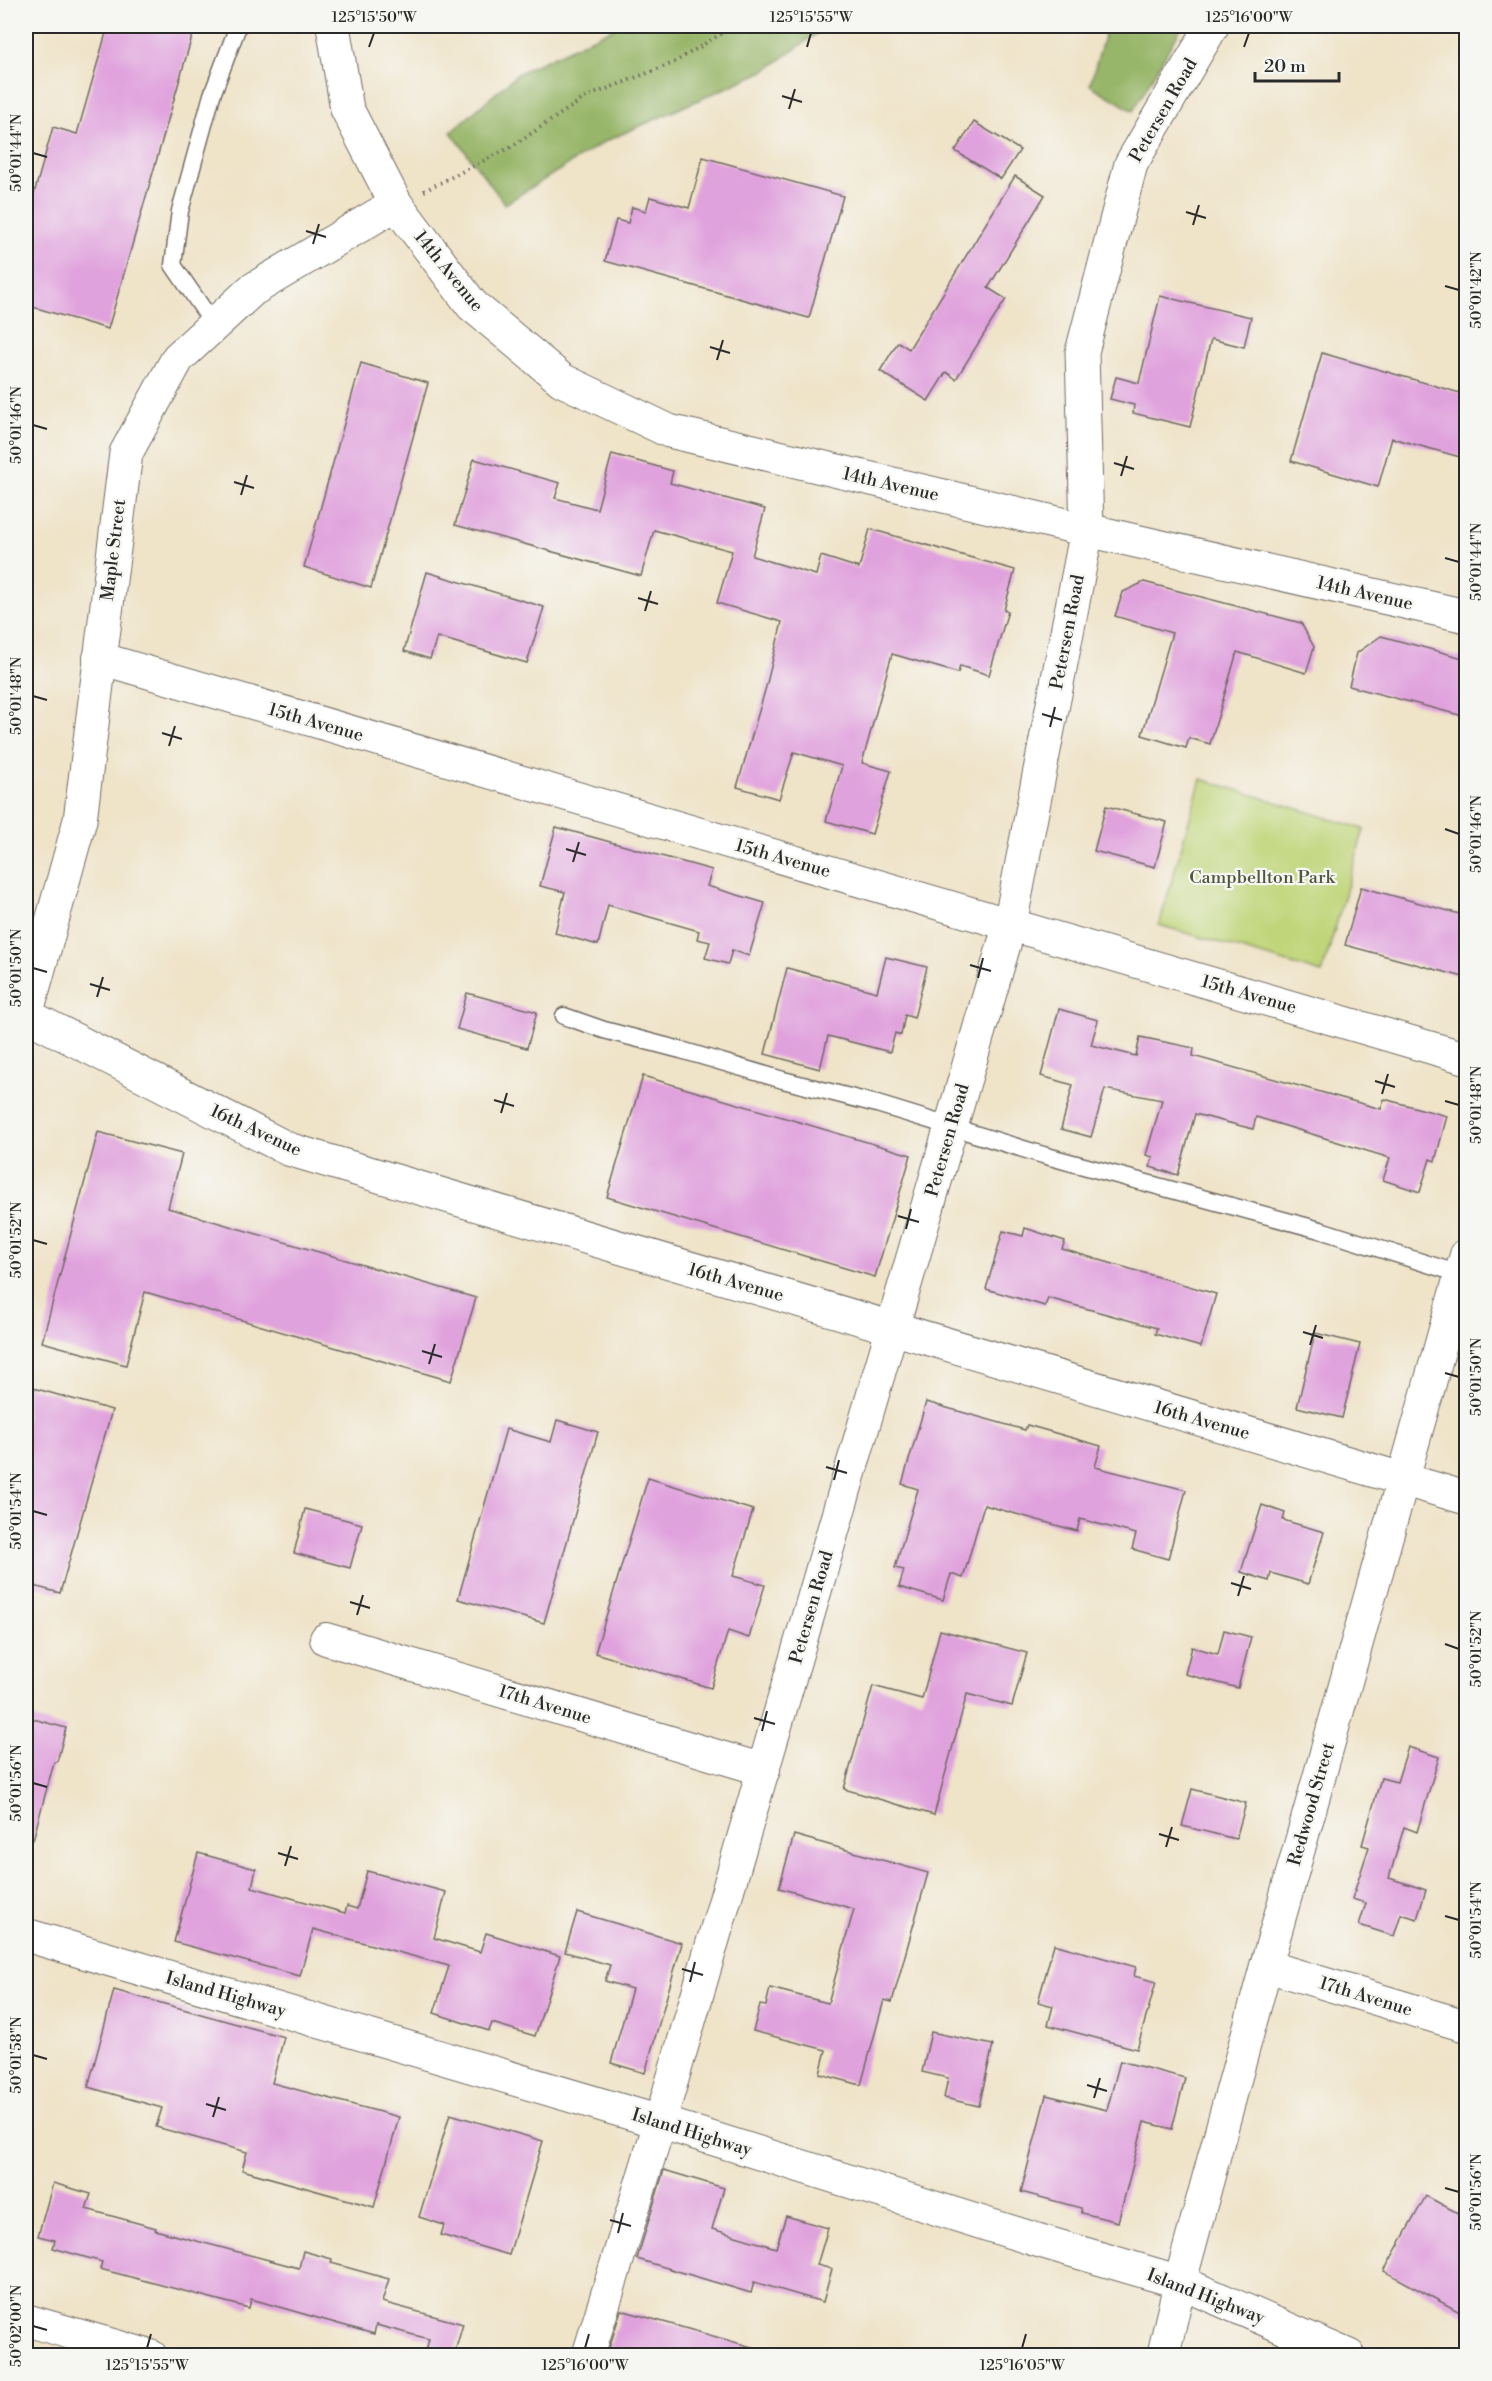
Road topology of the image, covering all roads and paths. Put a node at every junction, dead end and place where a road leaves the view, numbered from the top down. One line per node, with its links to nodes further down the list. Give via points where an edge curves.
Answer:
1 (238, 26): 6 (lane, via 212,95 180,211 173,265)
2 (333, 26): 5 (street, 14th Avenue, via 347,109)
3 (734, 26): 5 (path, via 673,63 586,97 511,147)
4 (1212, 26): 7 (street, Petersen Road, via 1131,164 1082,352)
5 (396, 204): 6 (street, Maple Street, via 252,290); 7 (street, 14th Avenue, via 472,305 562,380 669,431)
6 (214, 325): 9 (street, Maple Street, via 178,358 126,453)
7 (1087, 530): 8 (street, 14th Avenue); 10 (street, Petersen Road)
8 (1467, 616)
9 (99, 658): 10 (street, 15th Avenue); 11 (street, Maple Street, via 80,820)
10 (1010, 924): 13 (street, 15th Avenue); 14 (street, Petersen Road)
11 (26, 1015): 16 (street, 16th Avenue, via 288,1149)
12 (564, 1016): 14 (lane)
13 (1467, 1058)
14 (951, 1127): 15 (lane); 16 (street, Petersen Road)
15 (1465, 1268): 17 (street, Redwood Street)
16 (892, 1329): 17 (street, 16th Avenue); 20 (street, Petersen Road)
17 (1403, 1479): 18 (street, 16th Avenue); 22 (street, Redwood Street)
18 (1467, 1498)
19 (326, 1639): 20 (street, 17th Avenue)
20 (764, 1770): 24 (street, Petersen Road)
21 (26, 1935): 24 (street, Island Highway)
22 (1266, 1966): 23 (street, 17th Avenue); 25 (street, Redwood Street)
23 (1467, 2026)
24 (660, 2122): 25 (street, Island Highway); 28 (street, Petersen Road)
25 (1180, 2282): 29 (street, Redwood Street); 30 (street, Island Highway)
26 (26, 2320): 27 (street)
27 (151, 2355)
28 (588, 2355)
29 (1163, 2355)
30 (1349, 2355)

